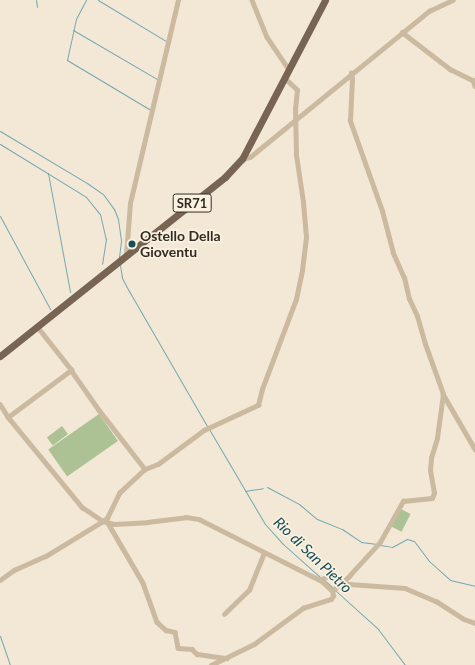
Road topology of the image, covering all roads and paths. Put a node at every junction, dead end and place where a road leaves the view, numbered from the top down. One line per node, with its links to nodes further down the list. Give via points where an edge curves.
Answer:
1 (178, 0): 12 (street, via 130,202)
2 (252, 0): 6 (street, via 268,37)
3 (325, 0): 6 (main road, SR71)
4 (453, 0): 5 (street, via 429,11)
5 (402, 32): 7 (street); 9 (street, via 450,68 472,80)
6 (289, 70): 8 (main road, SR71)
7 (351, 73): 10 (street); 16 (street, via 350,121)
8 (284, 79): 10 (street, via 297,90); 11 (main road, SR71)
9 (475, 86)
10 (295, 119): 11 (street, via 250,157); 20 (street, via 296,155 306,237 302,270 296,299 258,405 204,430 158,464)
11 (242, 159): 12 (main road, SR71, via 225,177)
12 (126, 255): 13 (main road, SR71)
13 (37, 327): 14 (main road, SR71); 15 (street)
14 (0, 356)
15 (71, 370): 18 (street); 20 (street)
16 (443, 394): 19 (street); 25 (street, via 437,438 431,458 430,470 434,493 432,498 403,501 380,542)
17 (0, 404): 18 (street)
18 (8, 418): 21 (street, via 82,507)
19 (475, 449)
20 (145, 469): 21 (street, via 119,494)
21 (105, 522): 22 (street, via 147,522 186,517 199,519); 23 (street); 29 (street, via 143,583 157,622 166,630 176,632 178,648 192,649 197,654)
22 (264, 553): 24 (street); 27 (street, via 249,590)
23 (0, 580)
24 (320, 580): 25 (street, via 328,576); 26 (street)
25 (342, 582): 26 (street); 28 (street, via 380,588 405,588 436,601)
26 (332, 591): 29 (street, via 331,599 304,608 254,644)
27 (224, 614)
28 (475, 623)
29 (227, 658): 30 (street)
30 (211, 665)

